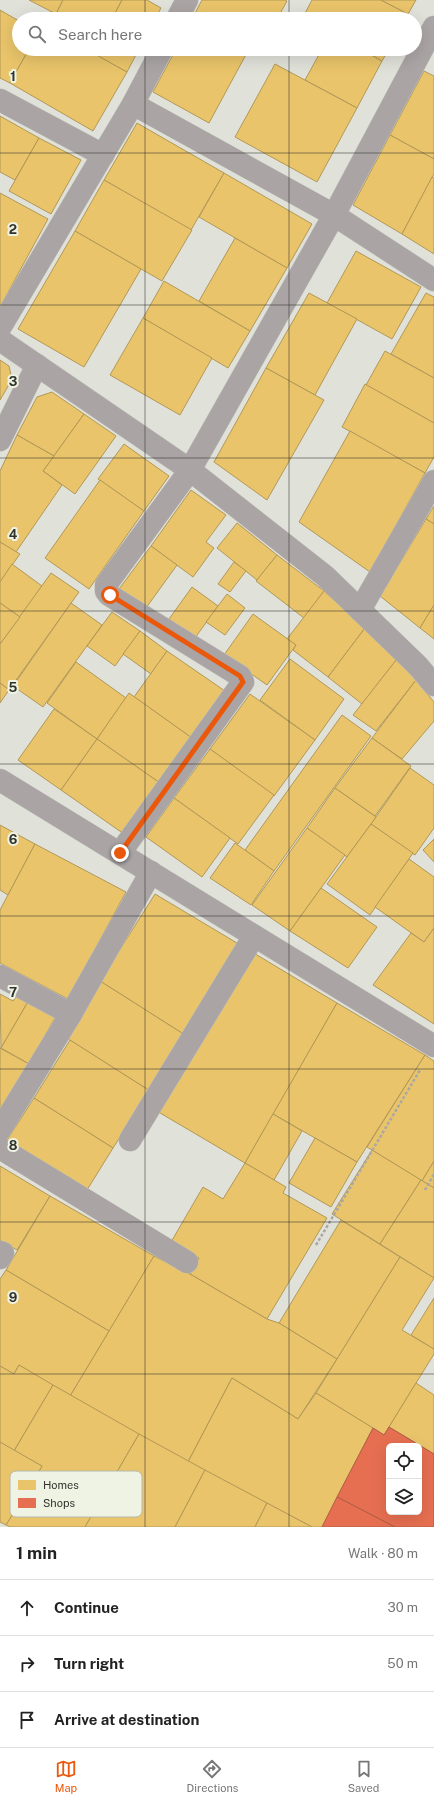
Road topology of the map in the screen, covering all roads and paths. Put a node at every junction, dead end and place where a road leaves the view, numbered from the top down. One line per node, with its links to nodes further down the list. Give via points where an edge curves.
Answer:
1 (434, 27): 3 (street)
2 (158, 56): 5 (street)
3 (427, 58): 7 (street)
4 (0, 100): 6 (street)
5 (133, 104): 6 (street); 7 (street)
6 (103, 155): 9 (street)
7 (334, 215): 8 (street); 13 (street)
8 (434, 280)
9 (0, 328)
10 (0, 340): 11 (street)
11 (37, 365): 12 (street); 13 (street)
12 (0, 440)
13 (190, 470): 15 (street, via 325,576); 18 (street, via 106,583 106,591 108,595 240,676 243,683)
14 (434, 481): 15 (street)
15 (360, 610): 16 (street)
16 (434, 685)
17 (0, 780): 18 (street)
18 (120, 853): 19 (street)
19 (150, 872): 20 (street); 22 (street)
20 (254, 936): 23 (street); 26 (street)
21 (0, 976): 22 (street)
22 (71, 1014): 25 (street)
23 (434, 1046)
24 (422, 1068): 30 (path)
25 (0, 1130)
26 (130, 1140)
27 (0, 1148): 33 (street)
28 (434, 1174): 29 (path)
29 (425, 1190)
30 (316, 1245)
31 (0, 1252): 32 (street, via 3,1253)
32 (0, 1258)
33 (187, 1262)

